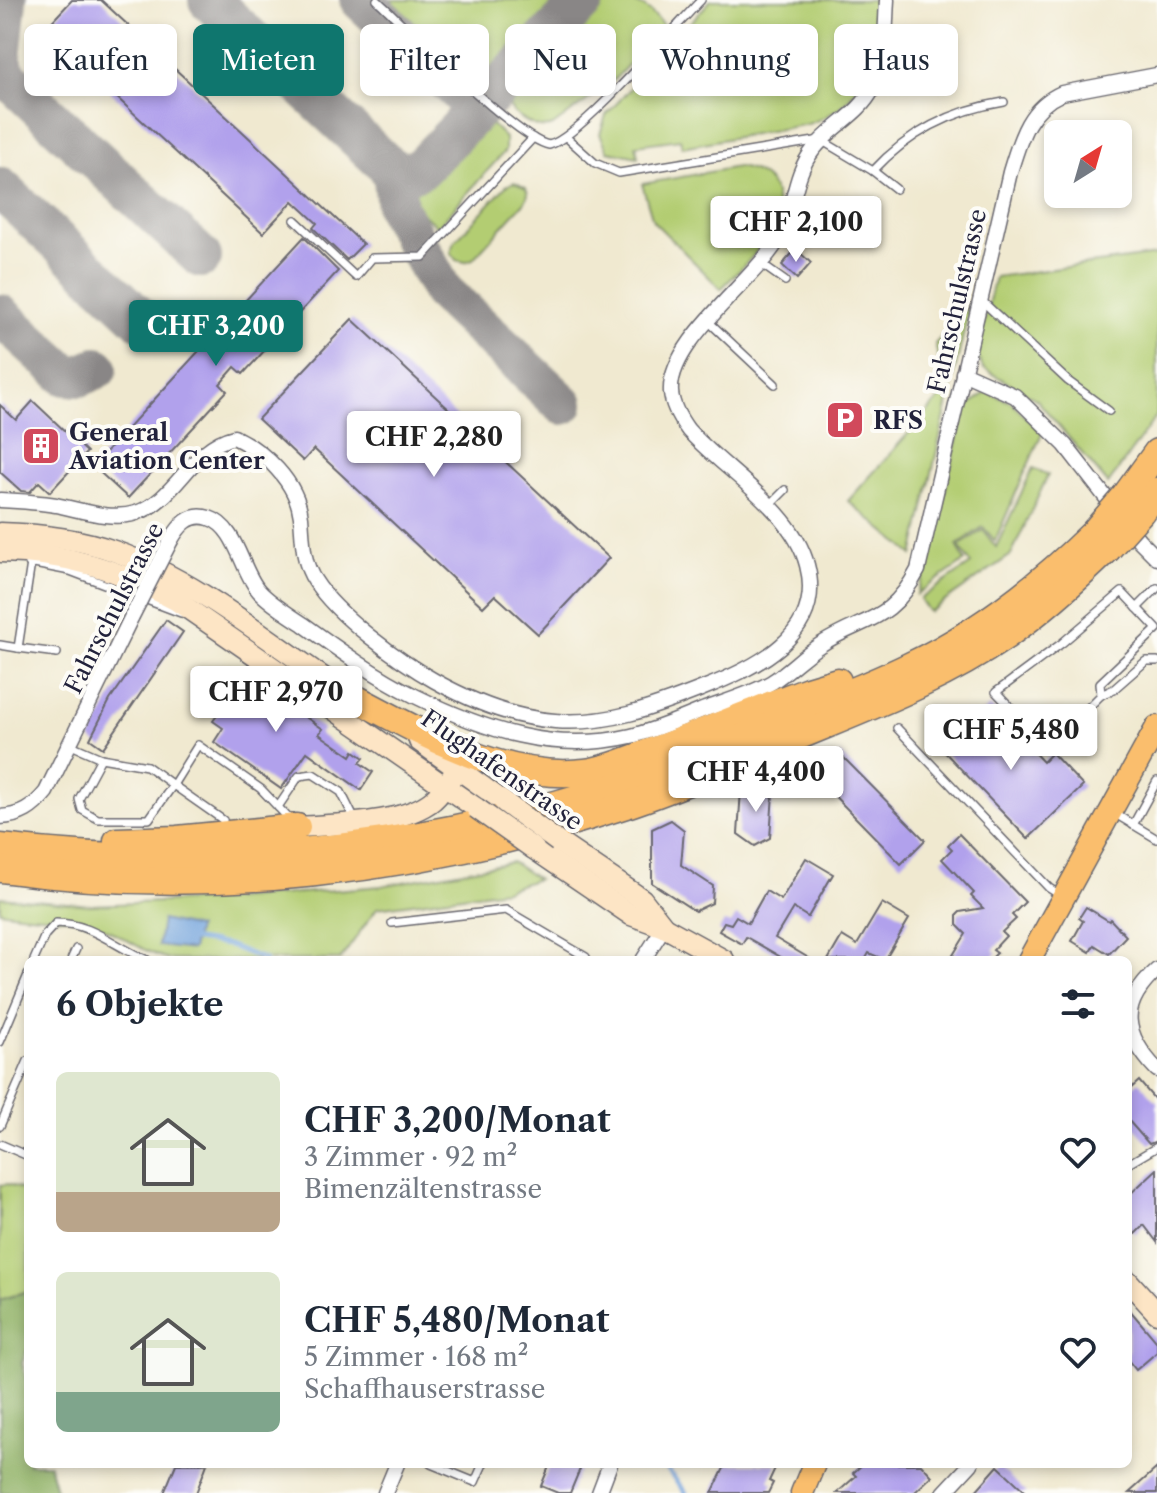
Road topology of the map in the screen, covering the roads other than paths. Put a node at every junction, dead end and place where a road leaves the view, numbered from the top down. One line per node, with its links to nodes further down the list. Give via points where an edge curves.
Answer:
1 (377, 0): 7 (lane)
2 (701, 0): 6 (lane)
3 (887, 0): 8 (street, via 883,52 873,89)
4 (1157, 75): 14 (street, Fahrschulstrasse, via 1075,90 1040,107 1024,128 1010,172)
5 (1004, 102): 9 (lane, via 946,118 906,142)
6 (566, 137): 7 (lane, via 549,145); 8 (lane, via 595,163 619,173)
7 (533, 138): 11 (lane, via 423,257 372,258 356,277)
8 (821, 140): 9 (lane); 12 (street, via 799,175 783,231)
9 (873, 171): 10 (lane)
10 (896, 189)
11 (295, 220)
12 (761, 264): 13 (lane); 15 (street)
13 (785, 281)
14 (980, 299): 16 (street, Fahrschulstrasse); 18 (lane, via 1068,381)
15 (708, 321): 17 (lane); 24 (street, via 676,364 671,396 688,430)
16 (963, 373): 28 (street, via 1015,396 1065,445); 42 (street, Fahrschulstrasse, bridge, via 918,570 897,603 881,616 834,636 769,684 631,736 589,741 506,734 413,695 361,666 264,597 226,532 211,519 193,518 178,527 171,540)
17 (775, 384)
18 (1109, 411)
19 (1157, 452): 23 (highway)
20 (785, 490): 24 (lane)
21 (1157, 491): 23 (highway)
22 (0, 500): 24 (street, via 129,515 159,499 212,446 234,437 288,480 298,498 303,552 315,582 373,638 435,681 486,705 573,721 619,717 741,673 773,655 793,634 805,613 807,565 786,525)
23 (1133, 504): 26 (highway, bridge)
24 (769, 506)
25 (0, 533): 38 (main road, Flughafenstrasse, via 81,542 145,563 212,601)
26 (1101, 541): 33 (highway); 57 (highway, via 1071,584 1027,621 933,678 679,786 571,822 422,858 285,876 132,880)
27 (0, 554): 29 (lane); 32 (main road, Flughafenstrasse, via 49,554 106,568 177,601)
28 (1157, 558)
29 (31, 563): 32 (lane, via 70,571); 35 (lane)
30 (1157, 588): 31 (lane)
31 (1137, 608): 39 (lane, via 1157,629 1100,683); 39 (lane, via 1122,592 996,692 1049,747)
32 (204, 621): 47 (main road, Flughafenstrasse)
33 (966, 635): 38 (highway, via 586,772 536,771 477,755); 56 (highway, via 909,666 660,771 455,830 346,848 212,858 90,856)
34 (0, 645): 35 (lane)
35 (18, 648): 36 (lane)
36 (57, 653)
37 (1157, 661): 39 (lane, via 1146,661)
38 (340, 690): 44 (main road, Flughafenstrasse)
39 (1101, 695)
40 (1157, 727): 49 (main road)
41 (897, 728): 58 (lane)
42 (71, 745): 43 (lane); 50 (street, Fahrschulstrasse, via 39,801 24,812)
43 (101, 758): 46 (lane, via 147,766); 46 (lane, via 79,799 82,810 98,819 149,819)
44 (458, 769): 47 (main road); 60 (main road, Flughafenstrasse, bridge, via 642,899)
45 (1157, 781): 53 (lane)
46 (173, 785): 48 (lane, via 198,745); 51 (lane)
47 (445, 787): 52 (main road, via 413,810); 60 (main road, Flughafenstrasse, bridge, via 631,915)
48 (278, 807): 52 (lane, via 299,776 313,774 341,792); 54 (lane)
49 (1110, 811): 53 (lane); 58 (main road)
50 (0, 817)
51 (223, 820)
52 (355, 822): 54 (main road)
53 (1133, 825): 55 (lane)
54 (297, 827): 56 (highway, via 177,839)
55 (1157, 839)
56 (0, 844)
57 (0, 869)
58 (1063, 898): 68 (main road)
59 (392, 923): 65 (lane, via 506,910)
60 (664, 927): 66 (street); 67 (main road, Flughafenstrasse)
61 (76, 949): 63 (lane)
62 (36, 956): 64 (lane, via 56,923 88,928)
63 (73, 956)
64 (140, 956)
65 (584, 956)
66 (646, 956)
67 (717, 956)
68 (1032, 956)
69 (1157, 970): 71 (street)
70 (24, 985): 73 (lane)
71 (1132, 1004)
72 (1132, 1034): 75 (street)
73 (0, 1042)
74 (24, 1070): 76 (lane)
75 (1157, 1070)
76 (0, 1126)
77 (0, 1144): 79 (lane)
78 (1157, 1147): 80 (lane)
79 (24, 1154)
80 (1132, 1162)
81 (1132, 1291): 82 (main road)
82 (1157, 1313)
83 (391, 1468): 89 (street)
84 (441, 1468): 85 (lane, via 475,1482)
85 (481, 1468)
86 (608, 1468): 90 (street)
87 (812, 1468): 91 (main road)
88 (967, 1468): 92 (street)
89 (385, 1493)
90 (599, 1493)
91 (802, 1493)
92 (944, 1493)

